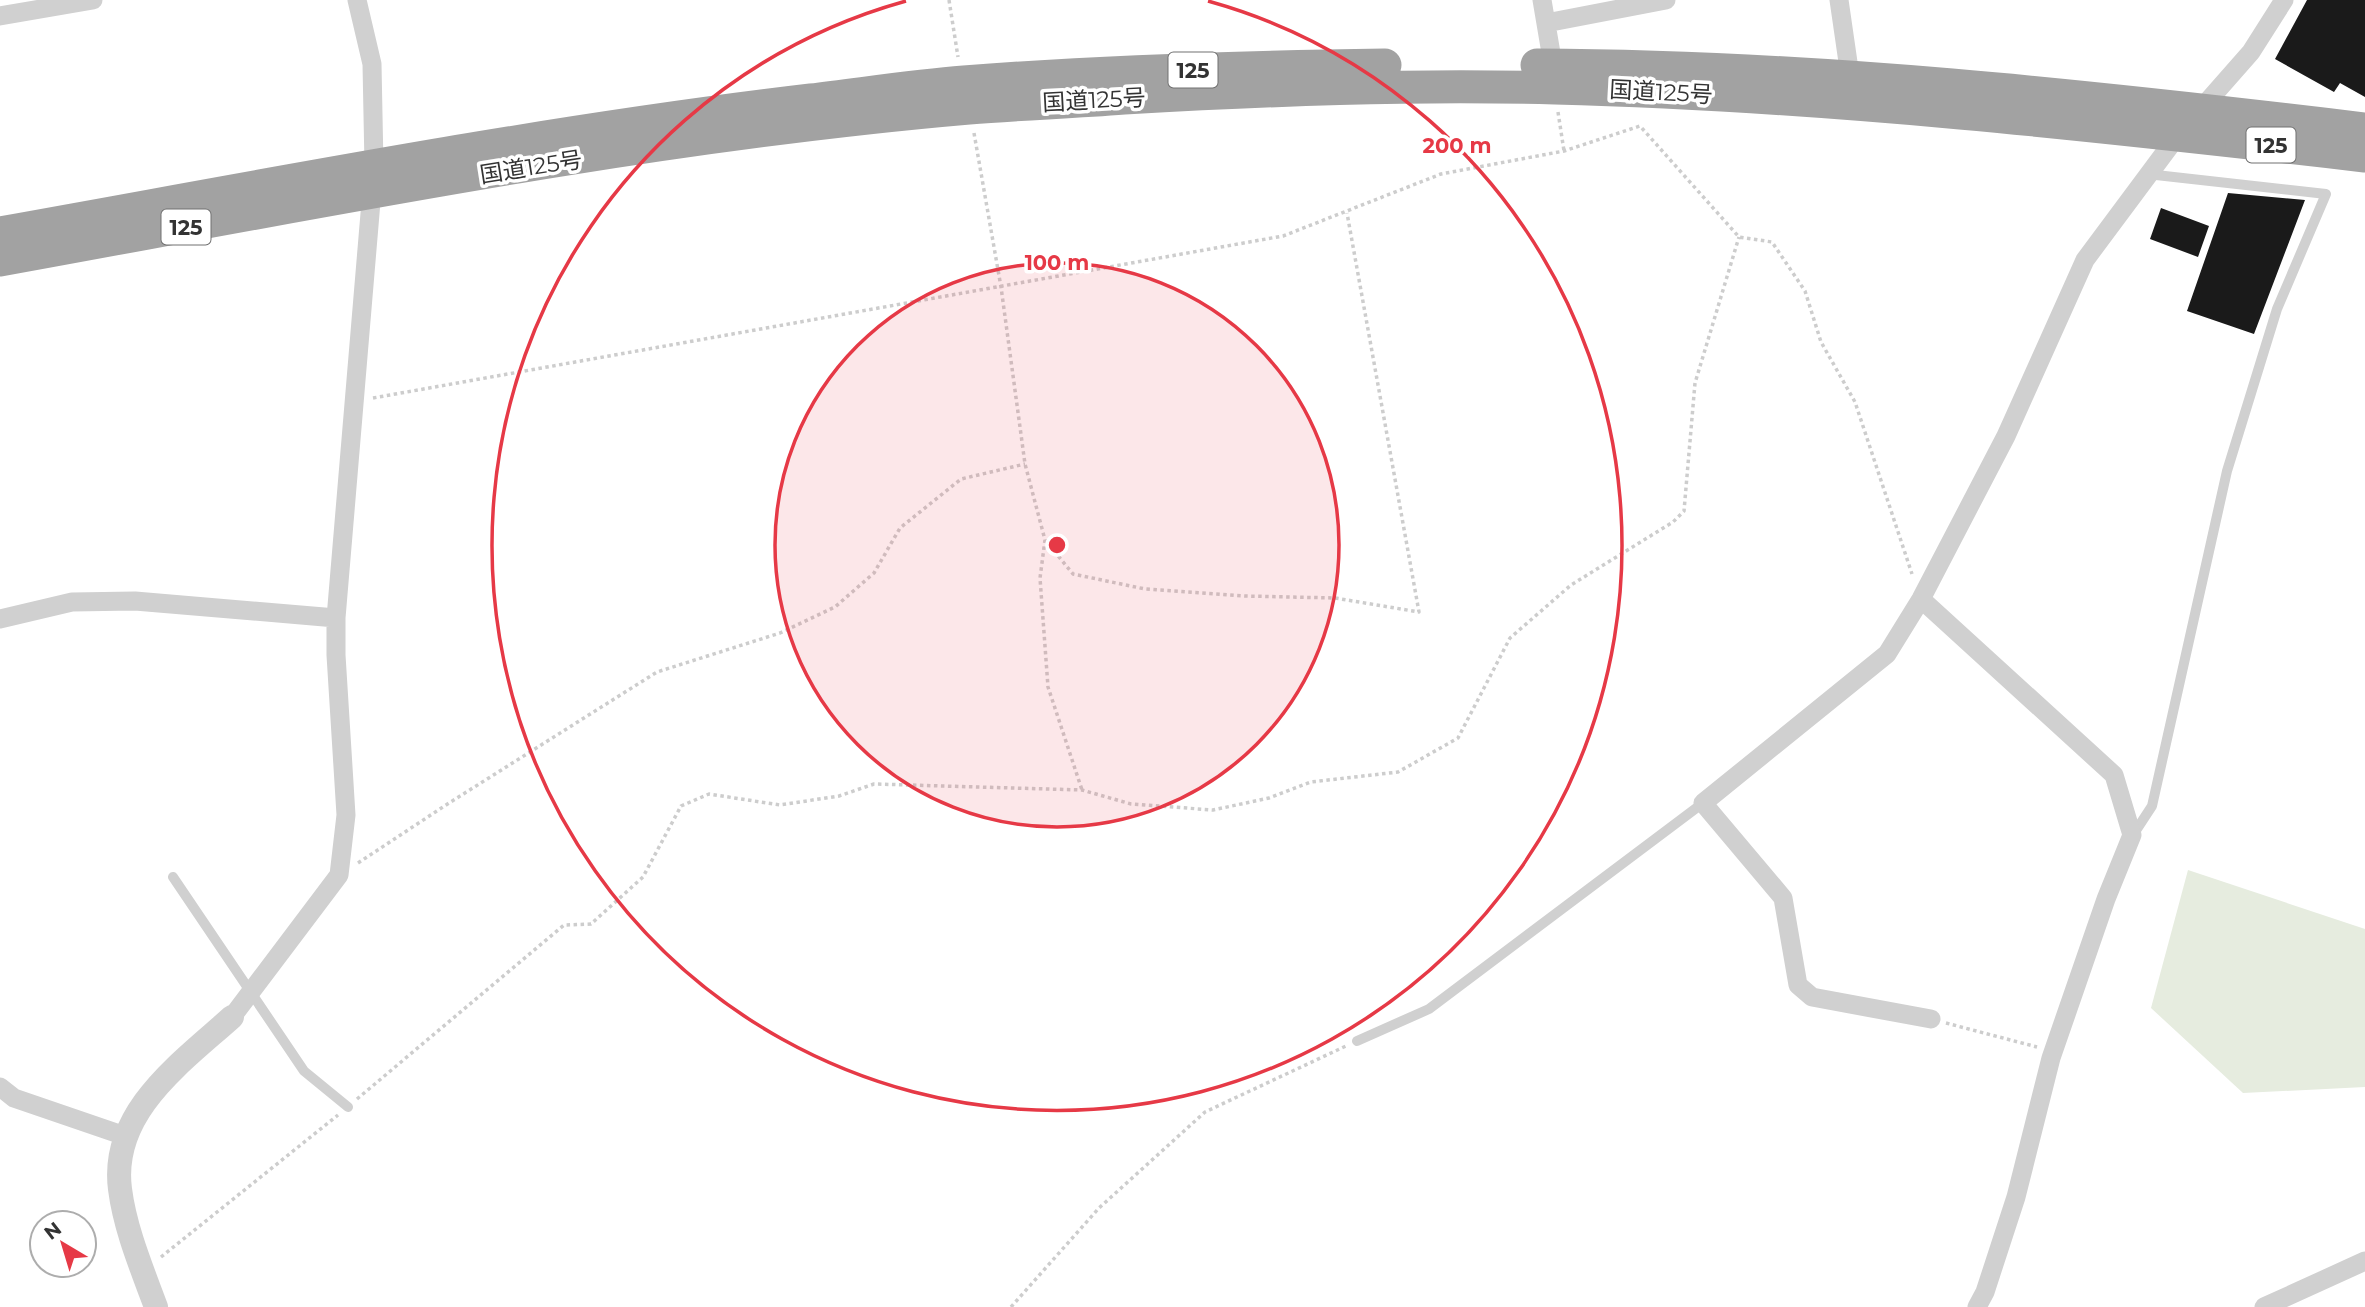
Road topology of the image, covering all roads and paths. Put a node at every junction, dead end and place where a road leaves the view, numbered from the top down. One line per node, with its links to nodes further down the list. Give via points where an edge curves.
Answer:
1 (93, 0): 8 (street)
2 (357, 0): 19 (street, via 372,64)
3 (949, 0): 12 (path)
4 (1542, 0): 9 (street)
5 (1667, 0): 9 (street)
6 (1839, 0): 11 (street)
7 (2284, 0): 13 (street, via 2250,52)
8 (0, 16)
9 (1546, 23): 10 (street)
10 (1553, 76): 11 (highway, 国道125号 / 125, via 1676,67); 12 (highway, 国道125号 / 125, via 1246,67); 15 (highway, 国道125号 / 125); 16 (path)
11 (1850, 76): 13 (highway, 国道125号 / 125)
12 (966, 95): 19 (highway, 国道125号 / 125, via 736,109 557,135); 24 (path)
13 (2200, 110): 14 (highway, 国道125号 / 125); 15 (street)
14 (2365, 130)
15 (2178, 135): 17 (highway, 国道125号 / 125); 18 (street)
16 (1564, 151): 20 (path, via 1441,174); 22 (path, via 1640,126)
17 (2365, 156)
18 (2146, 174): 28 (street, via 2085,260 2006,436); 33 (lane, via 2326,194 2277,309 2235,446 2152,806)
19 (373, 179): 21 (highway, 国道125号 / 125); 23 (highway, 国道125号 / 125); 25 (street)
20 (1347, 212): 24 (path, via 1283,236); 27 (path, via 1419,612 1335,598 1145,589 1073,574)
21 (0, 233)
22 (1739, 237): 28 (path, via 1772,242 1805,291 1821,342 1855,402); 31 (path, via 1695,383 1684,511 1571,585 1510,638 1458,738 1398,772 1311,782 1269,798 1213,810 1131,804)
23 (0, 260)
24 (1001, 287): 25 (path); 26 (path)
25 (354, 401): 29 (street)
26 (1025, 464): 27 (path); 34 (path, via 961,479 900,528 874,573 835,607 780,633 657,673)
27 (1045, 540): 31 (path, via 1040,578 1048,687)
28 (1920, 599): 32 (street, via 1886,654); 33 (street, via 2114,775)
29 (336, 618): 30 (street, via 135,601 72,602); 34 (street, via 346,815)
30 (0, 619)
31 (1082, 790): 42 (path, via 874,784 839,796 780,806 709,794 681,806 643,877 591,925 564,925)
32 (1703, 803): 38 (street, via 1783,898 1798,985 1812,997); 39 (lane, via 1429,1009)
33 (2132, 835): 40 (street)
34 (339, 875): 36 (street)
35 (173, 877): 36 (lane)
36 (250, 992): 37 (street); 42 (lane, via 304,1071)
37 (232, 1017): 43 (street, via 160,1083)
38 (1931, 1019): 40 (path)
39 (1357, 1041): 47 (path, via 1205,1112 1099,1208)
40 (2053, 1051): 48 (street, via 2016,1197)
41 (0, 1087): 43 (street, via 13,1098)
42 (348, 1107): 45 (path)
43 (125, 1136): 45 (street, via 119,1187)
44 (2365, 1261): 49 (street)
45 (143, 1271): 46 (street)
46 (156, 1307)
47 (1011, 1307)
48 (1978, 1307)
49 (2264, 1307)

